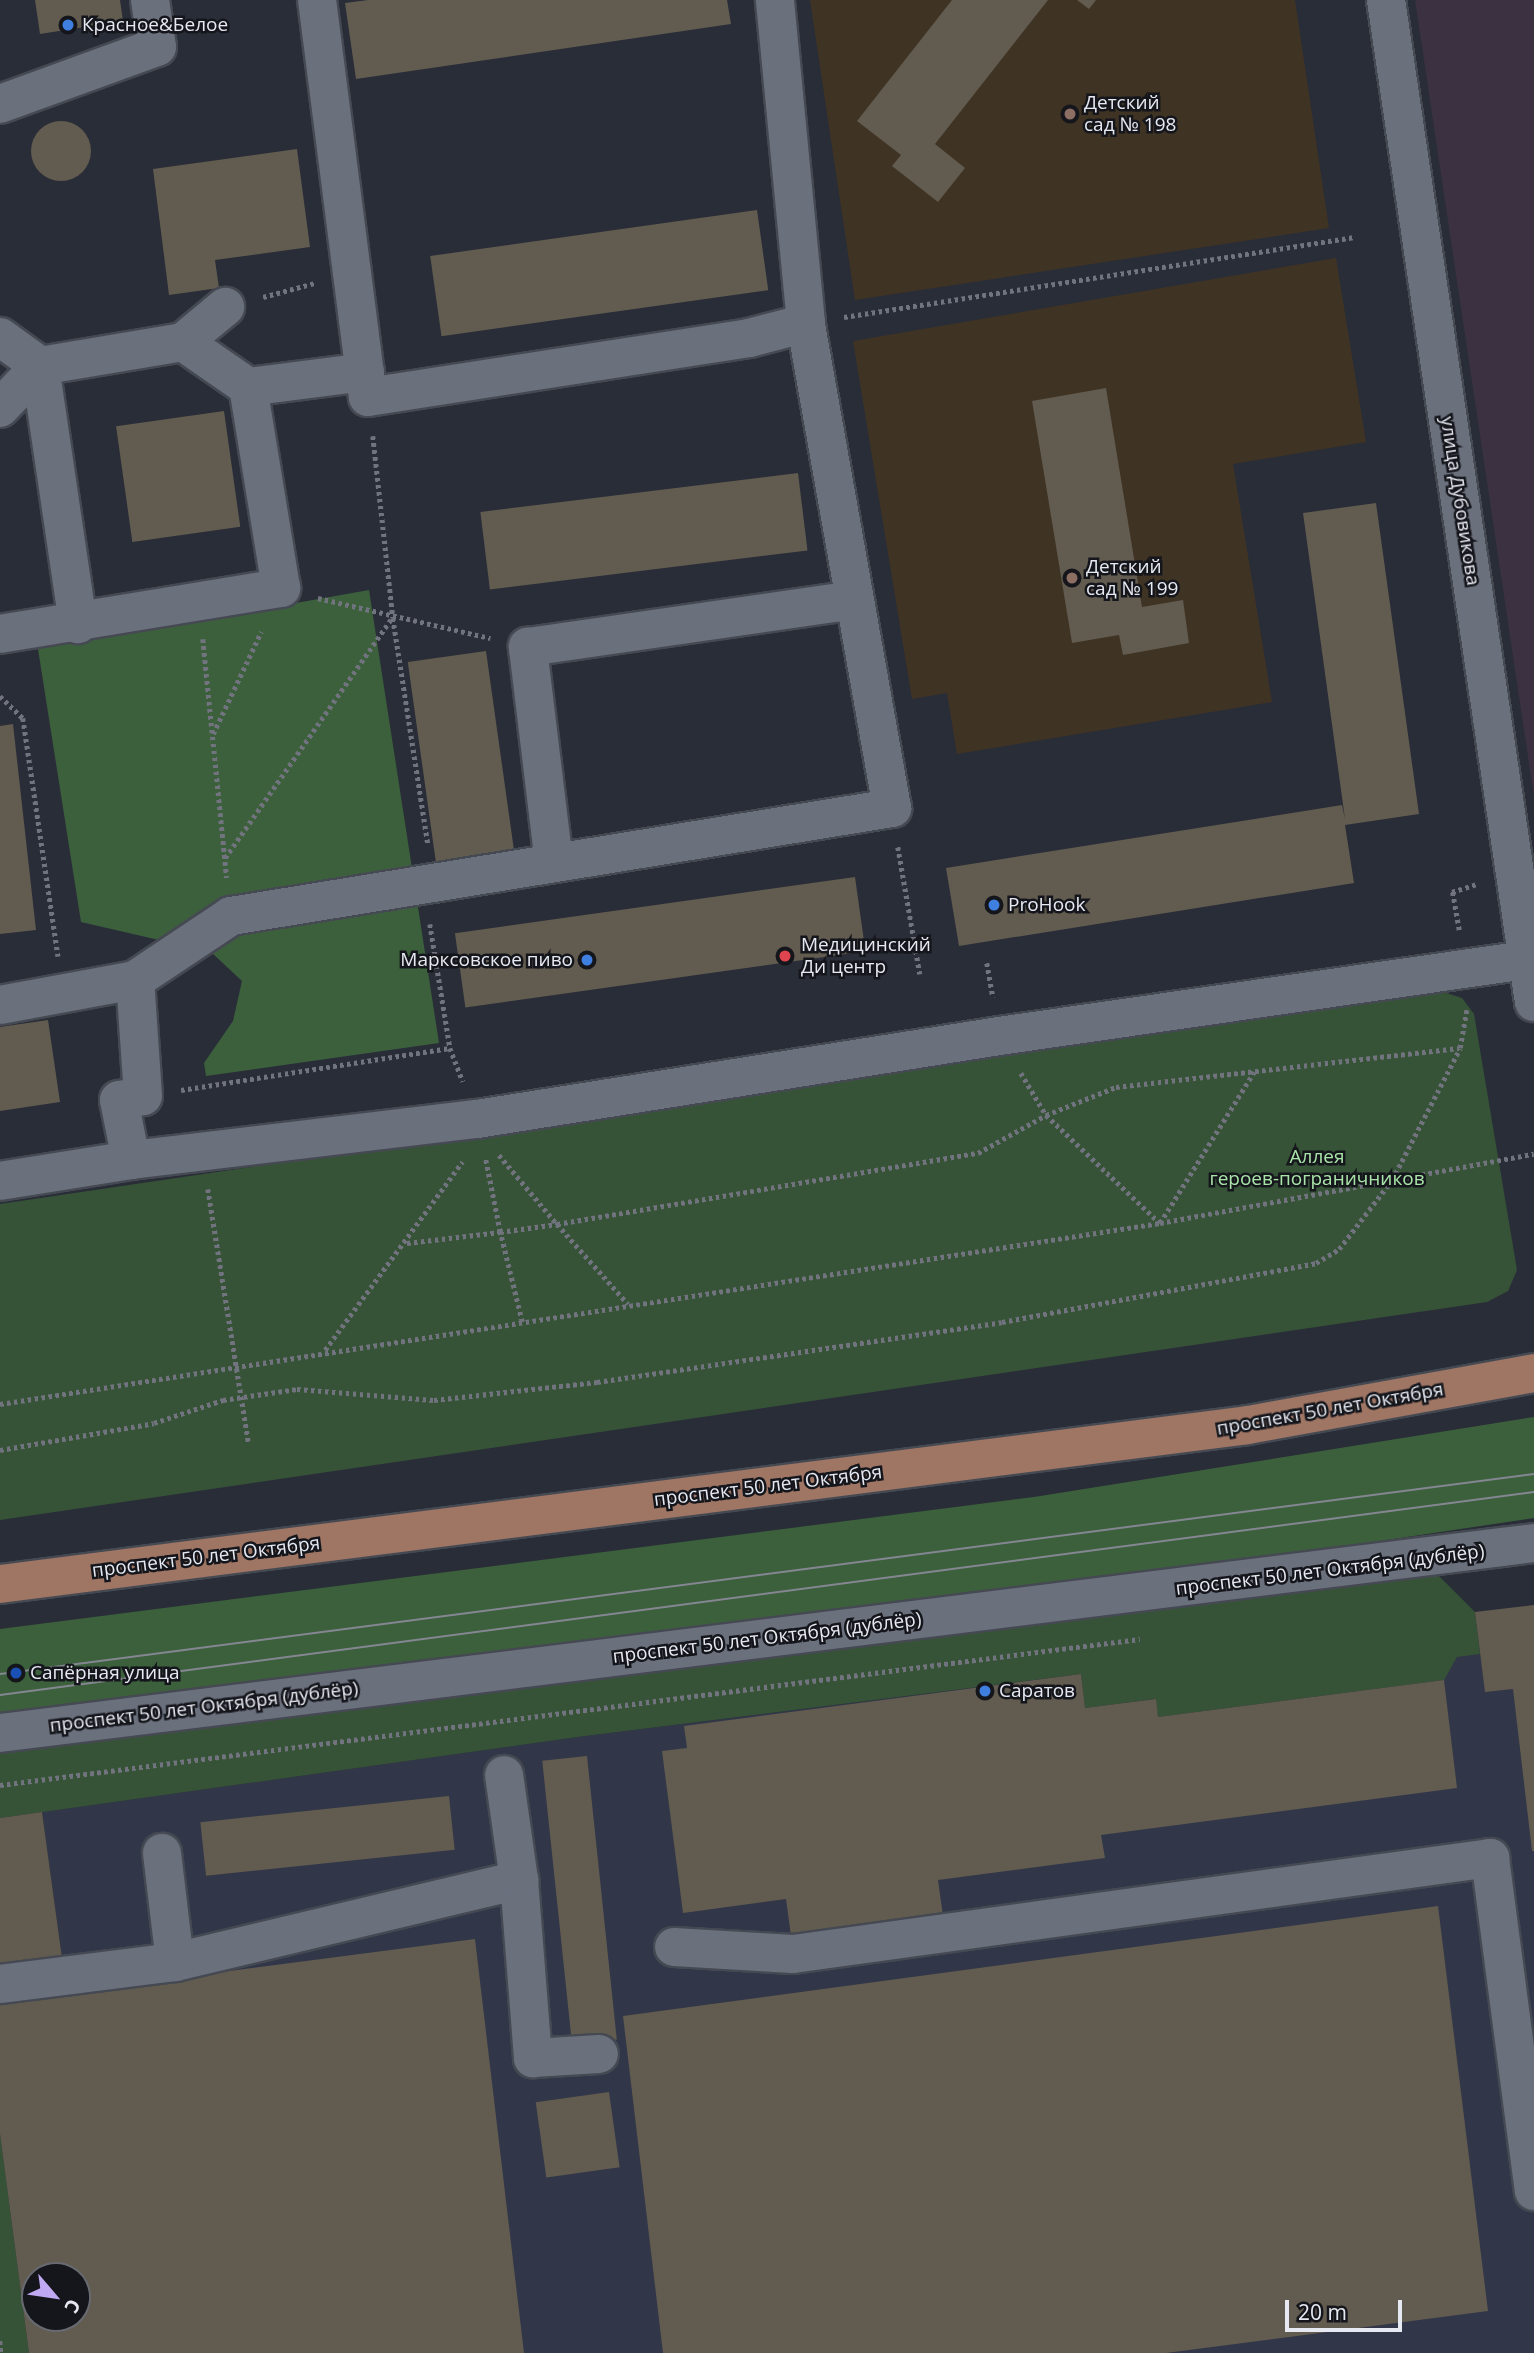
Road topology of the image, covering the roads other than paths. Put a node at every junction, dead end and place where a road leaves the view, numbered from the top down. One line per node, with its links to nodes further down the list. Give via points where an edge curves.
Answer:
1 (150, 0): 5 (street, via 157,47)
2 (317, 0): 11 (street)
3 (775, 0): 7 (street)
4 (1385, 0): 18 (street, улица Дубовикова)
5 (0, 104)
6 (225, 307): 9 (street)
7 (806, 323): 11 (street, via 749,338); 14 (street)
8 (0, 337): 10 (street)
9 (183, 342): 10 (street); 12 (street)
10 (40, 366): 13 (street); 15 (street)
11 (367, 385): 12 (street)
12 (248, 387): 15 (street, via 281,588)
13 (0, 408)
14 (854, 600): 17 (street, via 528,647); 17 (street, via 892,808)
15 (78, 624): 16 (street)
16 (0, 634)
17 (554, 863): 19 (street, via 231,916)
18 (1527, 960): 20 (street, улица Дубовикова); 22 (street, via 999,1036 479,1126)
19 (135, 980): 21 (street); 22 (street, via 143,1096 119,1100)
20 (1534, 1002)
21 (0, 1005)
22 (131, 1160): 23 (street)
23 (0, 1181)
24 (1534, 1373): 26 (main road, проспект 50 лет Октября, via 1248,1425)
25 (1534, 1543): 27 (street, проспект 50 лет Октября (дублёр))
26 (0, 1584)
27 (0, 1733)
28 (504, 1775): 30 (street)
29 (162, 1853): 32 (street)
30 (519, 1880): 32 (street); 34 (street, via 533,2058)
31 (674, 1947): 35 (street, via 793,1954 1490,1858)
32 (175, 1962): 33 (street)
33 (0, 1984)
34 (599, 2054)
35 (1534, 2191)

